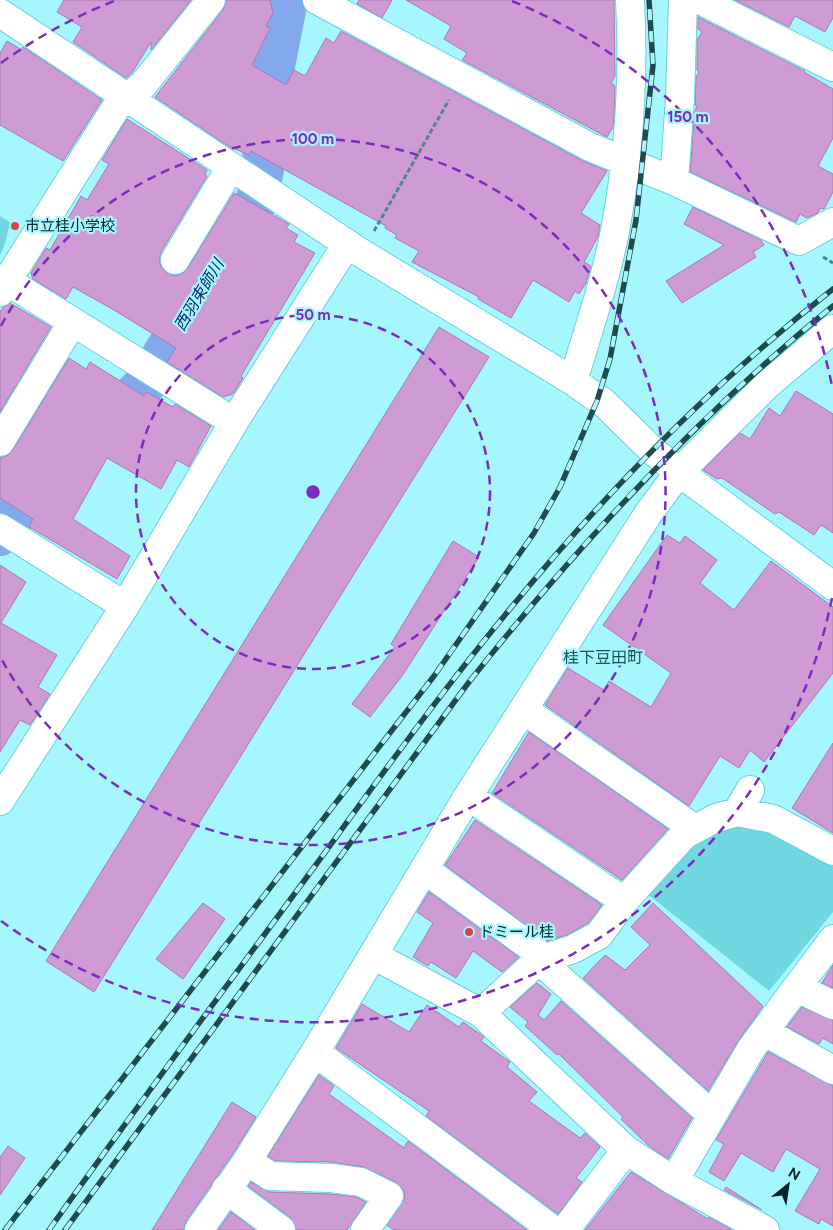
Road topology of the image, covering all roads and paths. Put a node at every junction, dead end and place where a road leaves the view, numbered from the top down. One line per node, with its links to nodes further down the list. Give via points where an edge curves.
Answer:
1 (211, 0): 9 (street, via 143,85)
2 (317, 0): 8 (street)
3 (630, 0): 10 (street, via 630,87)
4 (682, 0): 12 (street)
5 (700, 0): 7 (street)
6 (0, 13): 9 (street)
7 (833, 67)
8 (462, 78): 10 (street, via 590,147); 14 (path)
9 (127, 98): 11 (street); 16 (street, via 117,106)
10 (625, 161): 12 (street); 19 (street, via 614,231)
11 (237, 171): 14 (street); 15 (street)
12 (674, 181): 13 (street, via 799,241)
13 (833, 222)
14 (354, 249): 19 (street); 20 (street)
15 (175, 260)
16 (3, 287): 17 (street)
17 (72, 323): 20 (street); 21 (street)
18 (833, 329): 22 (street, via 767,385)
19 (573, 381): 22 (street, via 604,403)
20 (234, 422): 25 (street)
21 (0, 442)
22 (679, 472): 24 (street); 26 (street, via 648,514)
23 (5, 531): 25 (street)
24 (833, 586)
25 (124, 606): 27 (street)
26 (524, 710): 28 (street); 30 (street)
27 (9, 765): 29 (street)
28 (468, 796): 32 (street); 33 (street)
29 (0, 800)
30 (695, 829): 31 (street, via 744,801); 33 (street, via 684,835)
31 (833, 851)
32 (424, 869): 35 (street); 36 (street, via 535,950)
33 (624, 901): 36 (street, via 598,934 573,949)
34 (833, 939): 37 (street)
35 (375, 956): 39 (street); 41 (street)
36 (539, 960): 39 (street); 43 (street)
37 (797, 988): 38 (street); 40 (street)
38 (833, 1005)
39 (481, 1013): 44 (street)
40 (765, 1032): 42 (street); 43 (street)
41 (315, 1052): 45 (street); 51 (street)
42 (833, 1070)
43 (712, 1116): 46 (street)
44 (626, 1150): 46 (street); 52 (street)
45 (246, 1161): 47 (street); 50 (street, via 270,1176 361,1182 389,1196)
46 (674, 1181): 53 (street)
47 (226, 1190): 48 (street); 49 (street)
48 (199, 1230)
49 (281, 1230)
50 (364, 1230)
51 (554, 1230)
52 (565, 1230)
53 (764, 1230)

